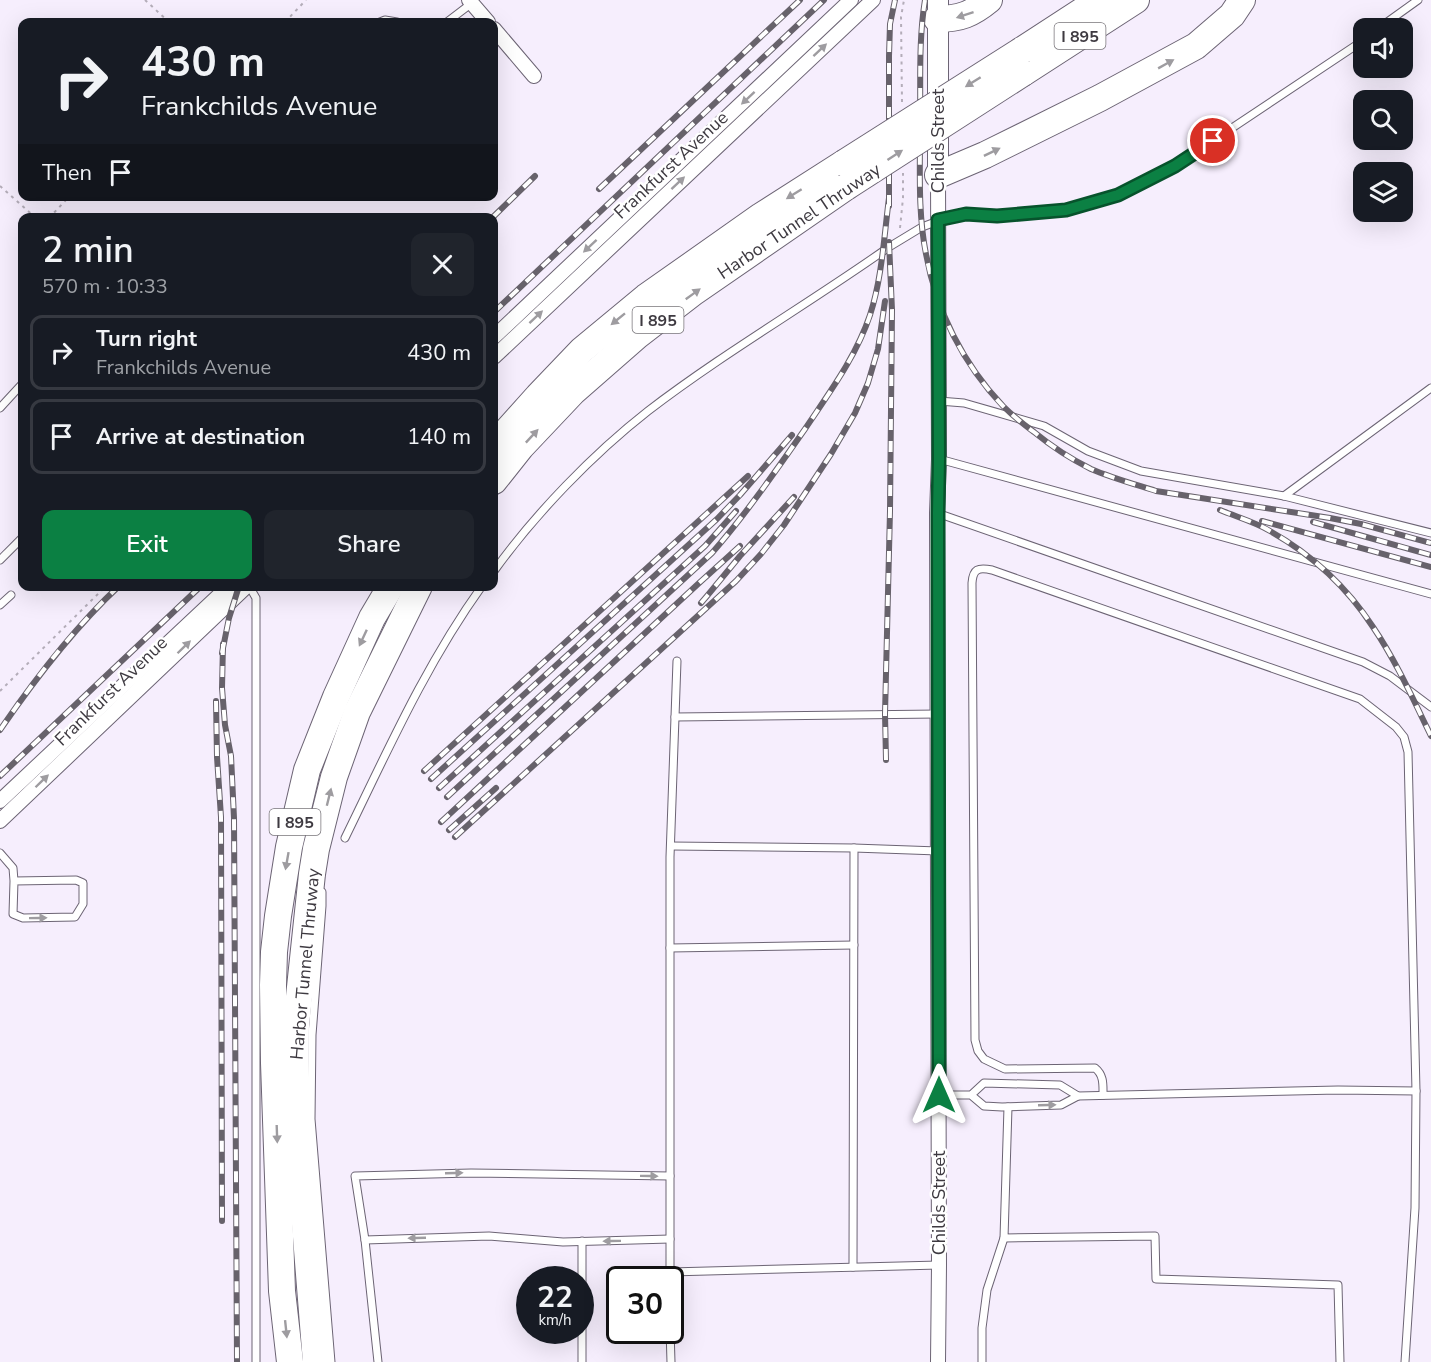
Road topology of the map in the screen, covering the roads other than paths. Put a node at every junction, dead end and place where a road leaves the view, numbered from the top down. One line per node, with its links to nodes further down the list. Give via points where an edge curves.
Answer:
1 (851, 0): 20 (street, Frankfurst Avenue, one-way to 20)
2 (873, 0): 21 (street, Frankfurst Avenue, one-way to 2)
3 (988, 0): 9 (highway, one-way to 9, via 975,12 953,19)
4 (1100, 0): 15 (highway, Harbor Tunnel Thruway / I 895)
5 (1136, 0): 15 (highway, Harbor Tunnel Thruway / I 895)
6 (1242, 0): 18 (highway, one-way to 6, via 1153,71 1196,46 1232,15)
7 (1418, 0): 12 (lane)
8 (470, 2): 10 (lane); 11 (street)
9 (938, 10): 18 (main road, Childs Street)
10 (452, 18)
11 (484, 18)
12 (1393, 18)
13 (498, 34): 16 (street)
14 (1353, 47): 19 (lane, via 1175,166 1118,195 1066,210 997,216 966,214)
15 (1023, 62): 17 (highway, Harbor Tunnel Thruway / I 895, bridge)
16 (534, 76)
17 (845, 175): 26 (highway, Harbor Tunnel Thruway / I 895, one-way to 26, via 761,216 646,297 582,350); 28 (highway, Harbor Tunnel Thruway / I 895, one-way to 17, via 573,392 637,336)
18 (938, 176): 19 (street, Childs Street)
19 (938, 220): 24 (street, Childs Street); 34 (lane, via 889,247 646,413 571,481)
20 (498, 333)
21 (498, 353)
22 (18, 388): 25 (lane)
23 (1431, 388): 29 (lane)
24 (939, 401): 27 (street, Childs Street); 29 (lane, via 964,403 1044,426 1088,451 1141,471)
25 (0, 408)
26 (498, 440)
27 (939, 459): 30 (street, Childs Street); 41 (lane)
28 (498, 476)
29 (1284, 496): 31 (lane)
30 (938, 513): 45 (lane, via 1363,662); 46 (street, Childs Street)
31 (1431, 533)
32 (18, 542): 33 (lane)
33 (0, 560)
34 (498, 566)
35 (224, 591): 48 (street, Frankfurst Avenue)
36 (243, 591): 49 (street, Frankfurst Avenue, one-way to 36)
37 (251, 591): 60 (lane, via 256,598)
38 (388, 591): 60 (highway, Harbor Tunnel Thruway / I 895, one-way to 60, via 336,698 297,809 274,952 273,996)
39 (416, 591): 50 (highway, Harbor Tunnel Thruway / I 895, one-way to 39, via 334,777 357,712)
40 (479, 591): 50 (lane, via 439,651)
41 (1431, 594)
42 (10, 596): 43 (lane)
43 (0, 605)
44 (677, 661): 47 (lane)
45 (1431, 707)
46 (938, 714): 47 (lane); 53 (street, Childs Street)
47 (675, 717): 51 (lane)
48 (0, 801)
49 (0, 821)
50 (333, 834): 55 (lane); 60 (highway, Harbor Tunnel Thruway / I 895, via 312,874 296,1025)
51 (671, 846): 52 (lane); 59 (lane)
52 (854, 849): 53 (lane); 58 (lane)
53 (938, 851): 62 (street, Childs Street)
54 (0, 853): 56 (lane, via 13,867)
55 (321, 862)
56 (14, 881): 56 (lane, one-way to 56, via 13,914 22,918 75,917 83,904 83,882)
57 (322, 884): 60 (lane, via 312,1035)
58 (854, 945): 59 (lane); 75 (lane)
59 (670, 948): 67 (lane)
60 (284, 1076): 79 (lane); 80 (highway, Harbor Tunnel Thruway / I 895, one-way to 80, via 282,1291); 81 (highway, Harbor Tunnel Thruway / I 895, via 298,1139); 82 (lane, via 311,1119)
61 (1416, 1091): 64 (lane); 64 (lane, via 1408,752 1396,727 1360,699 983,568 973,574 972,583 975,1040 984,1059 1005,1069 1095,1068 1102,1078); 89 (lane)
62 (939, 1095): 63 (lane); 72 (street, Childs Street)
63 (971, 1095): 65 (lane, via 984,1083 1060,1085); 66 (lane, via 984,1106)
64 (1103, 1095): 65 (lane)
65 (1078, 1096): 66 (lane, one-way to 65, via 1061,1105)
66 (1008, 1107): 68 (lane)
67 (670, 1176): 69 (lane); 70 (lane, one-way to 67, via 355,1176 471,1173)
68 (1004, 1238): 87 (lane, via 987,1290); 88 (lane, via 1155,1236 1156,1279 1338,1285)
69 (670, 1239): 71 (lane, one-way to 71); 74 (lane)
70 (365, 1240): 71 (lane, one-way to 70, via 489,1236); 83 (lane)
71 (582, 1241): 73 (lane)
72 (939, 1265): 75 (lane); 86 (street, Childs Street)
73 (582, 1266)
74 (670, 1266)
75 (853, 1267): 76 (lane)
76 (684, 1275)
77 (582, 1344): 84 (lane)
78 (670, 1344): 85 (lane)
79 (256, 1362)
80 (290, 1362)
81 (316, 1362)
82 (332, 1362)
83 (378, 1362)
84 (582, 1362)
85 (671, 1362)
86 (938, 1362)
87 (982, 1362)
88 (1340, 1362)
89 (1405, 1362)

